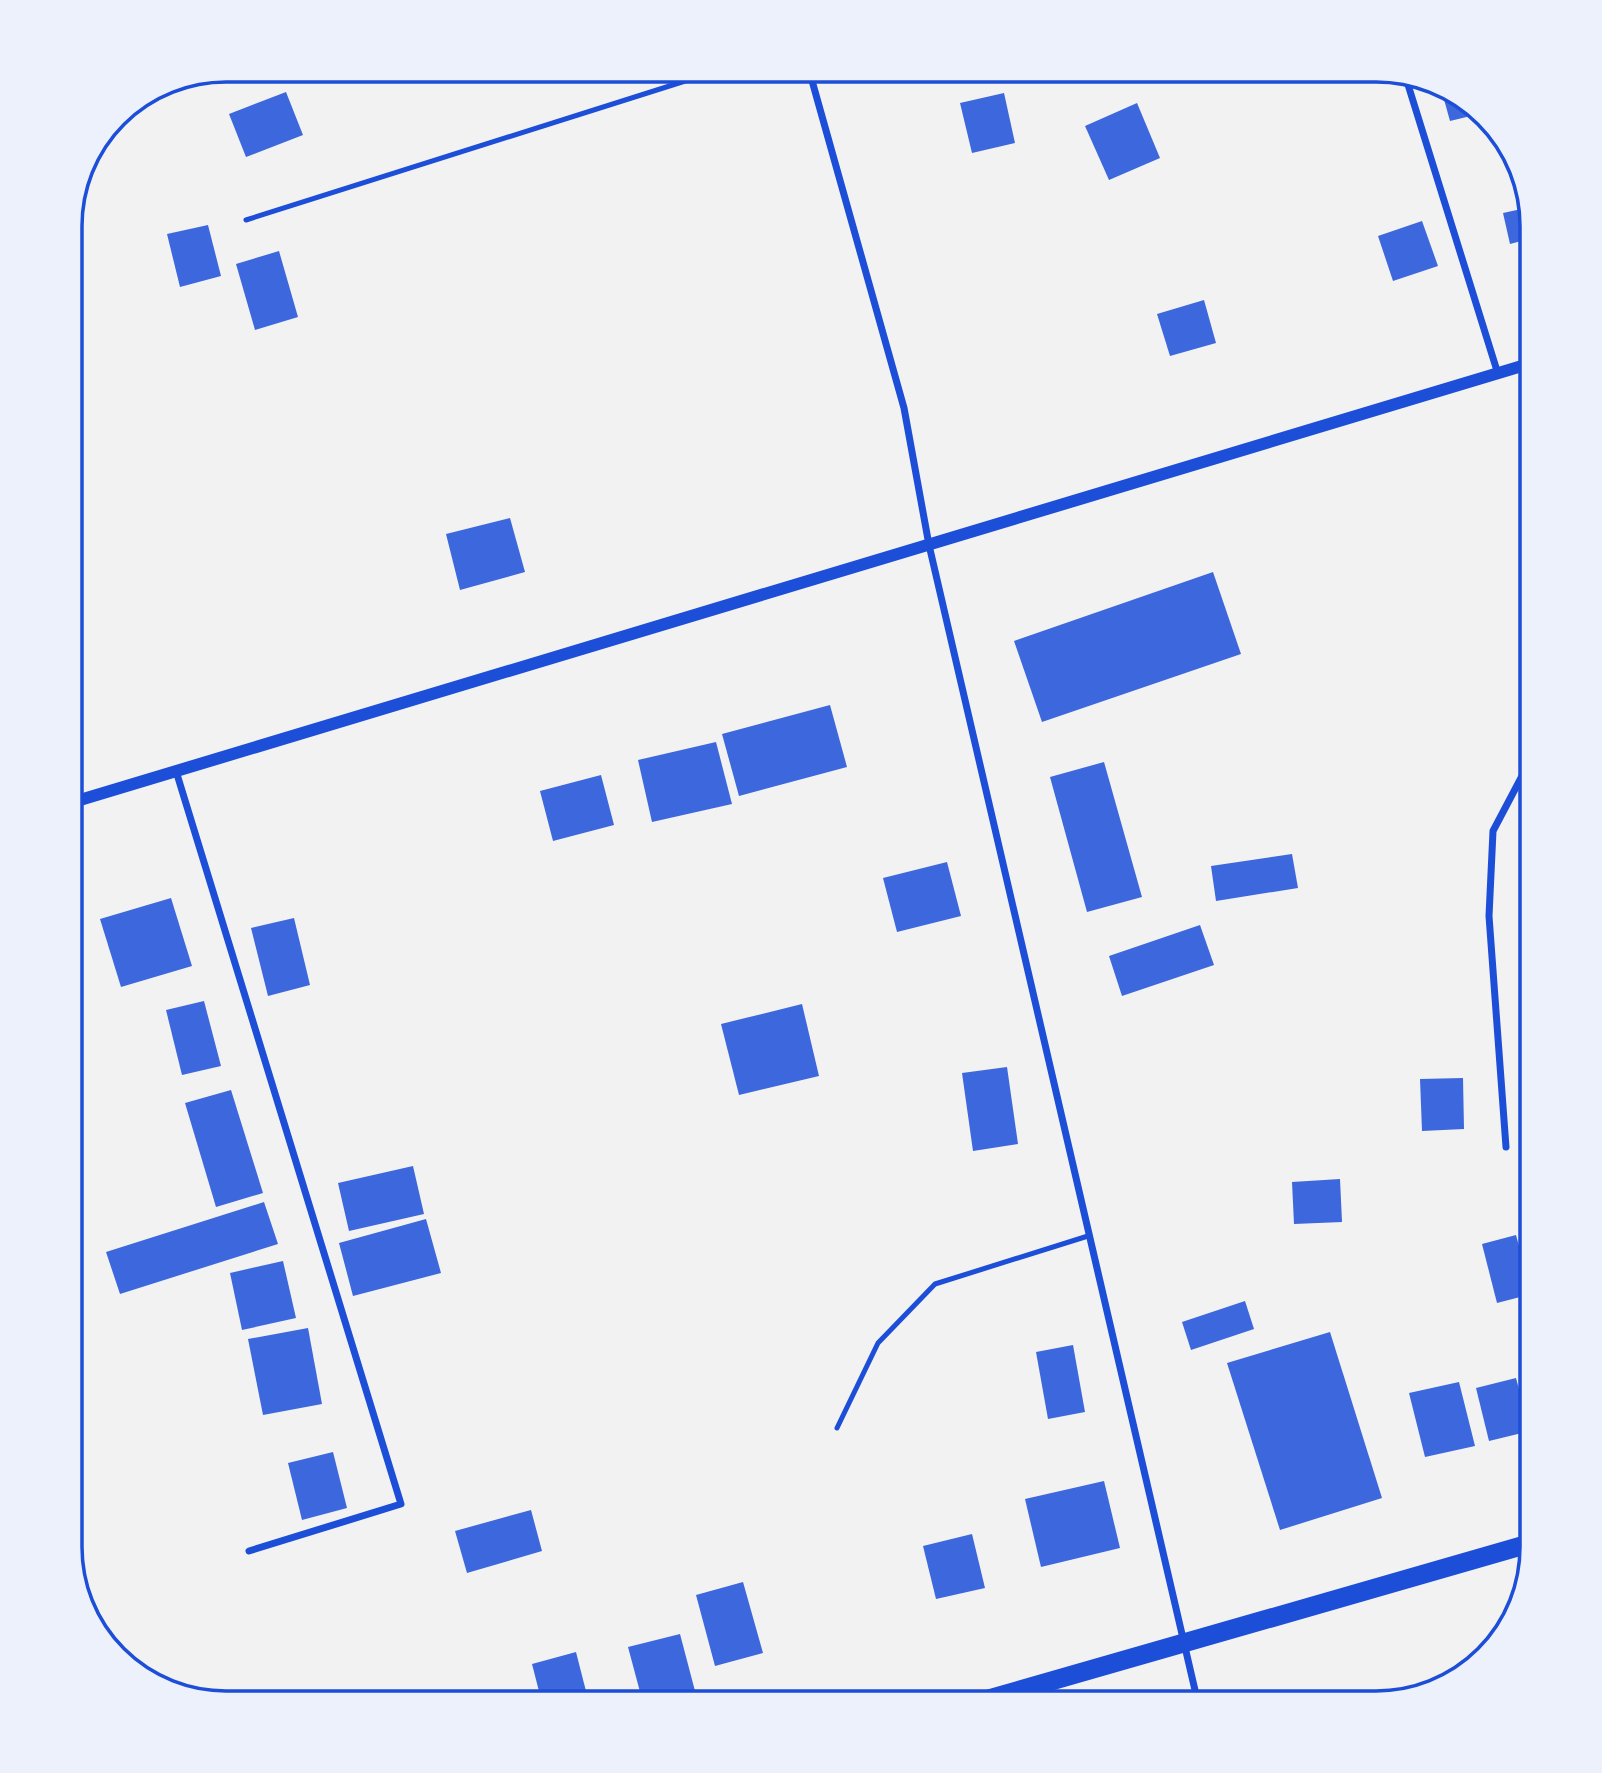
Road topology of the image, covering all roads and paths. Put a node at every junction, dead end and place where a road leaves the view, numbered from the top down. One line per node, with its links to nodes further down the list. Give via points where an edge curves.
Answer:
1 (679, 83): 4 (lane)
2 (813, 83): 7 (street, via 904,408)
3 (1408, 86): 6 (street)
4 (246, 220)
5 (1520, 367): 6 (street)
6 (1498, 373): 7 (street)
7 (929, 545): 8 (street); 12 (street)
8 (176, 771): 10 (street); 15 (street, via 401,1504)
9 (1520, 780): 11 (street, via 1493,831 1489,916)
10 (83, 799)
11 (1506, 1147)
12 (1088, 1236): 13 (lane, via 935,1284 878,1343); 16 (street)
13 (837, 1428)
14 (1520, 1545): 16 (highway)
15 (249, 1552)
16 (1182, 1641): 17 (highway); 18 (street)
17 (1015, 1691)
18 (1195, 1691)

